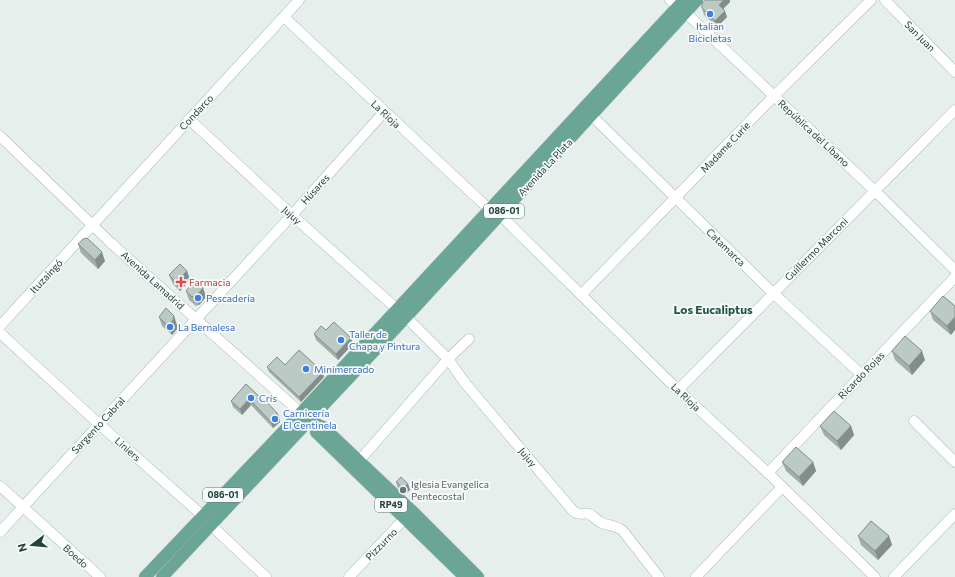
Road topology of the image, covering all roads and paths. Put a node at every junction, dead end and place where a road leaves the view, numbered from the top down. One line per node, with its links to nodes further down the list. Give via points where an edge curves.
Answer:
1 (299, 0): 6 (street, Condarco)
2 (697, 0): 5 (main road, Avenida La Plata / 086-01)
3 (871, 0): 8 (street, Madame Curie)
4 (885, 0): 7 (street, San Juan)
5 (679, 5): 8 (street, República del Líbano); 11 (main road, Avenida La Plata / 086-01); 16 (main road, Avenida La Plata / 086-01)
6 (284, 16): 10 (street, La Rioja); 12 (street, Condarco)
7 (955, 72)
8 (774, 96): 14 (street, República del Líbano); 15 (street, Madame Curie)
9 (955, 110): 14 (street, Guillermo Marconi)
10 (384, 112): 16 (street, La Rioja); 17 (street, Húsares)
11 (592, 116): 15 (street, Catamarca); 16 (main road, Avenida La Plata / 086-01)
12 (189, 119): 17 (street, Jujuy); 18 (street, Condarco)
13 (0, 136): 18 (street, Avenida Lamadrid / RP49)
14 (875, 191): 19 (street, República del Líbano); 21 (street, Guillermo Marconi)
15 (676, 198): 21 (street, Catamarca); 22 (street, Madame Curie)
16 (495, 213): 22 (street, La Rioja); 23 (main road, Avenida La Plata / 086-01)
17 (292, 215): 23 (street, Jujuy); 24 (street, Húsares)
18 (92, 225): 24 (street, Avenida Lamadrid / RP49); 25 (street, Ituzaingó)
19 (955, 270)
20 (955, 277): 29 (street, Ricardo Rojas)
21 (773, 293): 29 (street, Catamarca); 30 (street, Guillermo Marconi)
22 (581, 295): 30 (street, La Rioja)
23 (402, 313): 28 (street, Jujuy); 31 (main road, Avenida La Plata / 086-01)
24 (196, 319): 31 (street, Avenida Lamadrid / RP49); 33 (street, Sargento Cabral)
25 (0, 326)
26 (0, 333): 33 (street, Liniers)
27 (469, 339): 28 (street)
28 (448, 360): 34 (street); 51 (street, Jujuy, via 574,512 579,515 591,515 603,523 618,527)
29 (862, 375): 36 (street, Ricardo Rojas)
30 (678, 390): 36 (street, La Rioja)
31 (305, 417): 34 (main road, Avenida Lamadrid / RP49, via 323,427); 41 (main road, Avenida Lamadrid / RP49, via 316,433); 42 (main road, 086-01)
32 (914, 421): 35 (street)
33 (99, 424): 39 (street, Sargento Cabral); 42 (street, Liniers)
34 (359, 461): 41 (main road, Avenida Lamadrid / RP49)
35 (955, 462)
36 (768, 473): 38 (street, La Rioja)
37 (0, 486): 39 (street, Boedo)
38 (782, 487): 52 (street); 53 (street, La Rioja)
39 (23, 507): 43 (street, Sargento Cabral); 44 (street, Boedo)
40 (955, 514): 54 (street)
41 (409, 515): 48 (street, Pizzurno); 49 (main road, Avenida Lamadrid / RP49); 50 (main road, Avenida Lamadrid / RP49)
42 (207, 520): 45 (main road, 086-01); 46 (main road, 086-01); 47 (street, Liniers)
43 (0, 532)
44 (100, 577)
45 (145, 577)
46 (162, 577)
47 (266, 577)
48 (349, 577)
49 (465, 577)
50 (478, 577)
51 (659, 577)
52 (696, 577)
53 (875, 577)
54 (894, 577)

